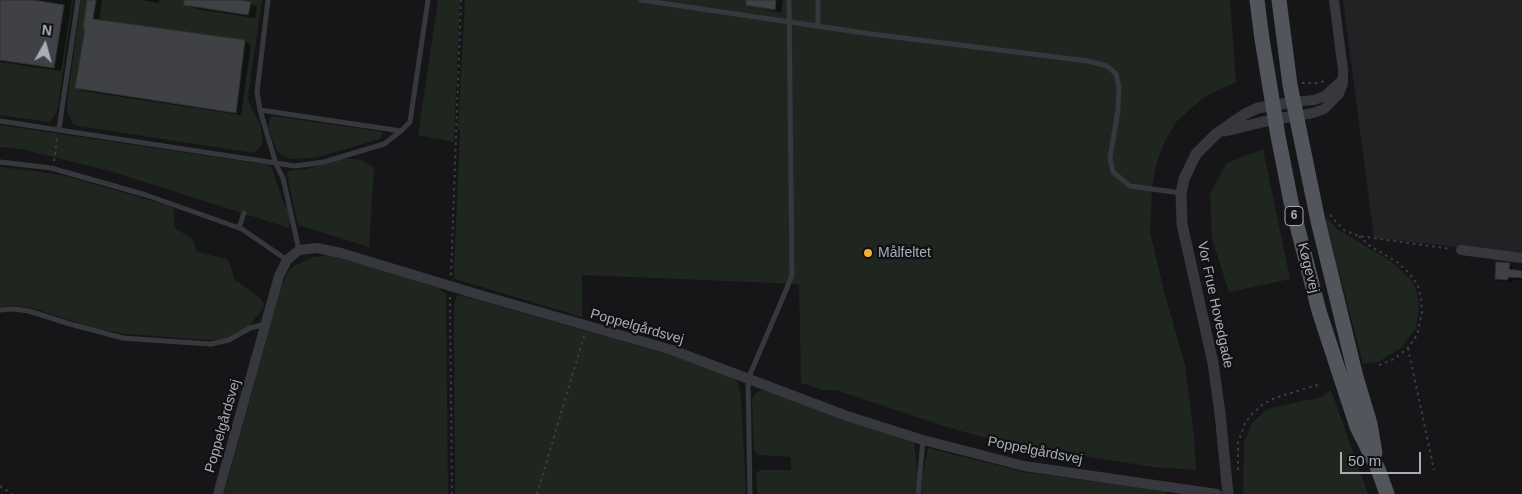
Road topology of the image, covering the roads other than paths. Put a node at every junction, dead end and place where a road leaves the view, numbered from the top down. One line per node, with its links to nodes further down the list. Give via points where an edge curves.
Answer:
1 (78, 0): 16 (lane)
2 (268, 0): 13 (lane, via 257,92)
3 (428, 0): 17 (lane, via 410,122)
4 (640, 0): 10 (lane)
5 (788, 0): 10 (lane)
6 (818, 0): 11 (lane)
7 (1257, 0): 14 (main road, Køgevej / 6)
8 (1279, 0): 12 (main road, Køgevej / 6)
9 (1334, 0): 12 (street, via 1343,70 1340,82 1325,96)
10 (789, 21): 11 (lane); 29 (lane, via 792,275)
11 (818, 26): 20 (lane, via 1107,66 1116,74 1120,87 1110,158 1113,172 1130,186)
12 (1295, 109): 14 (street, Vor Frue Hovedgade); 31 (main road, Køgevej / 6, via 1326,259 1370,424)
13 (260, 110): 17 (lane); 19 (lane)
14 (1274, 112): 20 (street, Vor Frue Hovedgade, via 1216,134 1196,154); 31 (main road, Køgevej / 6, via 1291,202 1319,311 1356,427)
15 (0, 121): 16 (lane)
16 (59, 129): 19 (lane)
17 (401, 131): 19 (lane, via 384,144 324,162 295,166)
18 (0, 162): 22 (lane, via 54,169 146,195)
19 (276, 164): 23 (lane, via 283,178)
20 (1181, 193): 37 (street, Vor Frue Hovedgade, via 1182,224 1213,363)
21 (244, 213): 22 (lane)
22 (239, 228): 26 (lane)
23 (299, 250): 26 (street, Poppelgårdsvej); 29 (street, Poppelgårdsvej, via 317,248 341,253 672,350)
24 (1461, 250): 25 (street)
25 (1522, 258)
26 (287, 260): 28 (street, Poppelgårdsvej, via 279,276)
27 (0, 310): 28 (lane, via 29,311 123,338 211,344)
28 (266, 324): 33 (street, Poppelgårdsvej)
29 (748, 379): 30 (street, Poppelgårdsvej); 34 (lane)
30 (923, 440): 32 (street, Poppelgårdsvej, via 1024,466); 35 (lane)
31 (1378, 470): 38 (main road, Køgevej / 6)
32 (1191, 492): 36 (street, Poppelgårdsvej)
33 (218, 494)
34 (750, 494)
35 (918, 494)
36 (1217, 494)
37 (1228, 494)
38 (1387, 494)

